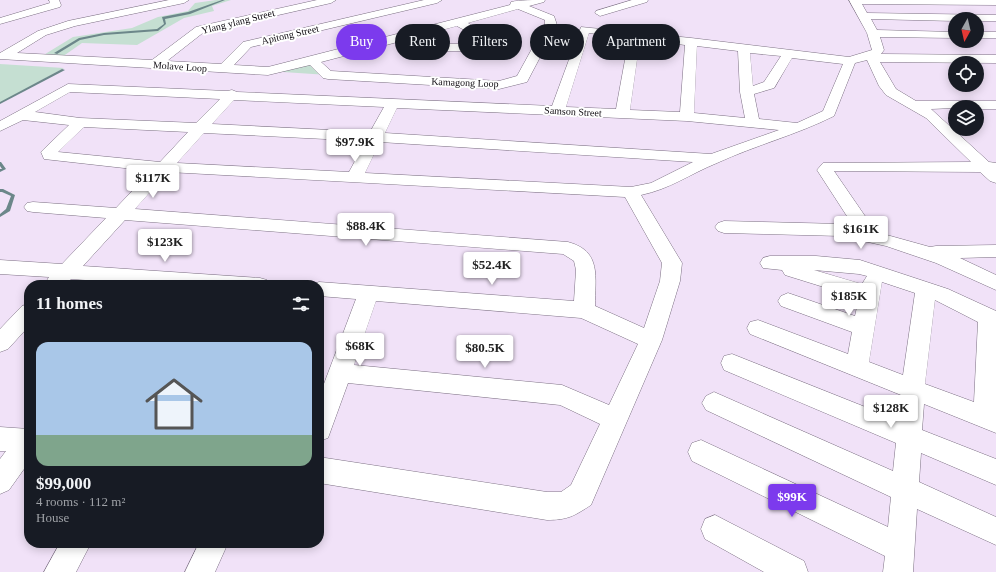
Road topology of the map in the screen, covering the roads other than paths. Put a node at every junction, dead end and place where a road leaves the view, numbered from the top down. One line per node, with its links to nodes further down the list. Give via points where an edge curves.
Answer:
1 (54, 0): 15 (street, via 56,5)
2 (184, 0): 29 (street, Molave Loop, via 72,23 42,33)
3 (331, 0): 34 (street, Ylang ylang Street, via 200,29)
4 (437, 0): 35 (street, Apitong Street, via 247,44)
5 (506, 0): 10 (street)
6 (540, 0): 10 (street, Molave Loop)
7 (854, 0): 9 (street); 13 (street)
8 (634, 1): 11 (street); 12 (street)
9 (996, 2)
10 (519, 6): 16 (street, Molave Loop); 32 (street, Kamagong Loop, via 550,18 551,25 522,79 499,85 328,76)
11 (652, 10)
12 (600, 13)
13 (862, 16): 14 (street); 19 (street)
14 (996, 18)
15 (0, 21)
16 (459, 22): 17 (street, Molave Loop); 26 (street, via 478,34 466,48)
17 (450, 24)
18 (592, 30): 41 (street, via 585,29)
19 (873, 34): 20 (street); 33 (street, via 878,50 876,53)
20 (948, 35)
21 (984, 35): 22 (street)
22 (996, 35)
23 (395, 39): 32 (street, Molave Loop)
24 (680, 40): 25 (street)
25 (691, 41): 27 (street); 44 (street)
26 (450, 48)
27 (744, 49): 28 (street); 36 (street)
28 (788, 55): 33 (street); 36 (street, via 769,85)
29 (1, 56): 34 (street, Molave Loop)
30 (996, 59): 39 (street, via 873,60 888,88)
31 (631, 60): 42 (street)
32 (312, 61): 35 (street, Molave Loop, via 268,71)
33 (850, 61): 49 (street, via 829,113)
34 (155, 64): 35 (street, Molave Loop)
35 (223, 69)
36 (747, 92): 46 (street)
37 (232, 94): 38 (street, Samson Street); 43 (street, Samson Street, via 68,88); 48 (street)
38 (393, 102): 41 (street, Samson Street); 50 (street)
39 (914, 105): 40 (street); 53 (street, via 931,115)
40 (996, 105)
41 (558, 110): 42 (street, Samson Street)
42 (622, 114): 44 (street, Samson Street)
43 (21, 115): 45 (street); 47 (street, Samson Street)
44 (687, 117): 46 (street, Samson Street)
45 (80, 122): 48 (street); 52 (street, via 49,152 50,156)
46 (753, 123): 49 (street, Samson Street)
47 (0, 127)
48 (200, 128): 50 (street); 52 (street)
49 (801, 128): 51 (street)
50 (377, 137): 51 (street); 54 (street)
51 (712, 159): 55 (street, via 656,188)
52 (162, 167): 54 (street); 57 (street)
53 (992, 170): 59 (street, via 830,166 824,170)
54 (355, 177): 55 (street)
55 (631, 192): 78 (street, via 672,263 670,281)
56 (33, 208): 57 (street)
57 (119, 215): 63 (street); 73 (street, via 543,244 568,248 583,258 586,270)
58 (724, 227): 59 (street, via 841,230)
59 (870, 237): 61 (street)
60 (996, 251): 61 (street)
61 (925, 252): 67 (street)
62 (0, 266): 63 (street)
63 (67, 270): 65 (street); 66 (street)
64 (874, 272): 69 (street); 71 (street); 71 (street, via 860,267 816,263 770,263)
65 (58, 280)
66 (133, 280)
67 (996, 283)
68 (324, 289): 70 (street)
69 (926, 290): 75 (street, via 959,302); 83 (street)
70 (368, 293): 73 (street); 82 (street)
71 (870, 294): 77 (street)
72 (788, 301): 77 (street)
73 (584, 310): 78 (street)
74 (24, 318): 79 (street)
75 (992, 319): 87 (street)
76 (758, 328): 81 (street)
77 (864, 328): 81 (street)
78 (651, 340): 86 (street)
79 (0, 344)
80 (732, 364): 88 (street)
81 (857, 367): 83 (street)
82 (340, 373): 85 (street); 86 (street, via 562,395)
83 (913, 389): 87 (street); 88 (street)
84 (714, 403): 96 (street)
85 (324, 416)
86 (615, 419): 93 (street, via 581,495 565,506 547,506)
87 (991, 420)
88 (909, 436): 94 (street); 96 (street)
89 (0, 439): 90 (street)
90 (24, 441)
91 (24, 449): 95 (street)
92 (701, 452): 101 (street)
93 (324, 471)
94 (996, 472)
95 (0, 481)
96 (905, 491): 98 (street); 101 (street)
97 (715, 529): 104 (street)
98 (996, 531)
99 (74, 548): 102 (street)
100 (212, 548): 103 (street)
101 (899, 560)
102 (59, 572)
103 (200, 572)
104 (793, 572)

